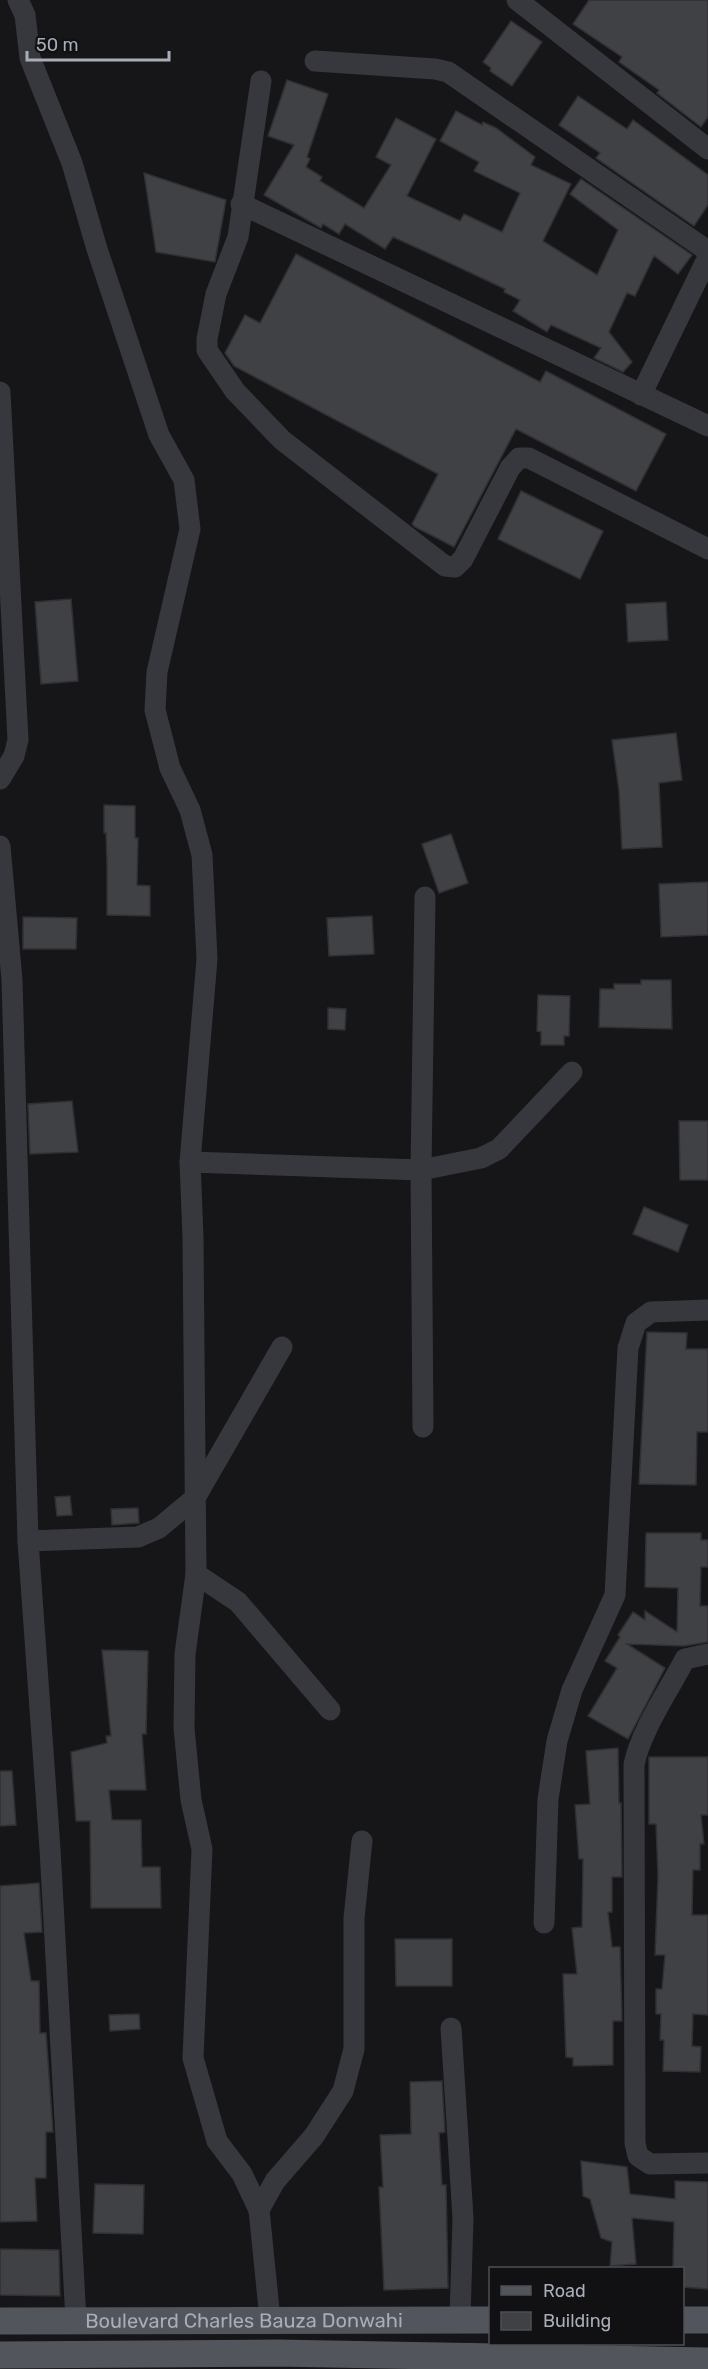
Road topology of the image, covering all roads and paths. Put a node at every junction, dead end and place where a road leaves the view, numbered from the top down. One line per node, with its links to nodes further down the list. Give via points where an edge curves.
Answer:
1 (18, 0): 17 (street, via 25,15 30,58 72,163 159,435 184,480 190,529 157,672 155,710 170,768 190,810 202,855 207,959)
2 (517, 0): 5 (street)
3 (315, 61): 7 (street, via 448,72)
4 (261, 81): 6 (street)
5 (708, 149)
6 (241, 204): 10 (street); 12 (street, via 237,237 216,294 207,339 214,364 282,440 445,566 455,567 463,559 510,468 519,458 529,458)
7 (708, 251)
8 (708, 257): 10 (street)
9 (0, 392): 13 (street, via 18,740 14,756)
10 (641, 395): 11 (street)
11 (708, 426)
12 (708, 549)
13 (0, 779)
14 (0, 846): 23 (street, via 12,980)
15 (425, 897): 18 (street)
16 (573, 1072): 18 (street, via 499,1149 481,1158)
17 (190, 1162): 18 (street); 22 (street)
18 (422, 1170): 21 (street)
19 (708, 1310): 28 (street, via 651,1312 636,1323 628,1348 615,1594 572,1690 557,1741 548,1799)
20 (282, 1347): 22 (street)
21 (423, 1427)
22 (195, 1498): 23 (street, via 159,1528 138,1538); 24 (street)
23 (28, 1541): 34 (street, via 50,1849)
24 (196, 1574): 26 (street, via 238,1602); 31 (street, via 185,1654 184,1728 191,1800 202,1849 193,2058 217,2140 242,2174)
25 (708, 1654): 30 (street, via 685,1659 636,1753 634,1765 635,2143 638,2156 650,2163)
26 (330, 1710)
27 (362, 1841): 31 (street, via 354,1918 354,2049 342,2091 314,2136 275,2181)
28 (544, 1923)
29 (452, 2028): 33 (street, via 463,2218)
30 (708, 2163)
31 (259, 2210): 32 (street)
32 (270, 2319): 33 (main road, Boulevard Charles Bauza Donwahi); 34 (main road, Boulevard Charles Bauza Donwahi)
33 (460, 2319): 35 (main road, Boulevard Charles Bauza Donwahi)
34 (76, 2320): 38 (main road, Boulevard Charles Bauza Donwahi)
35 (489, 2320)
36 (684, 2320): 37 (main road)
37 (708, 2320)
38 (0, 2321)
39 (0, 2355): 41 (main road, Boulevard Charles Bauza Donwahi)
40 (511, 2357): 41 (main road, Boulevard Charles Bauza Donwahi); 42 (main road, Boulevard Charles Bauza Donwahi)
41 (277, 2361)
42 (708, 2361)

